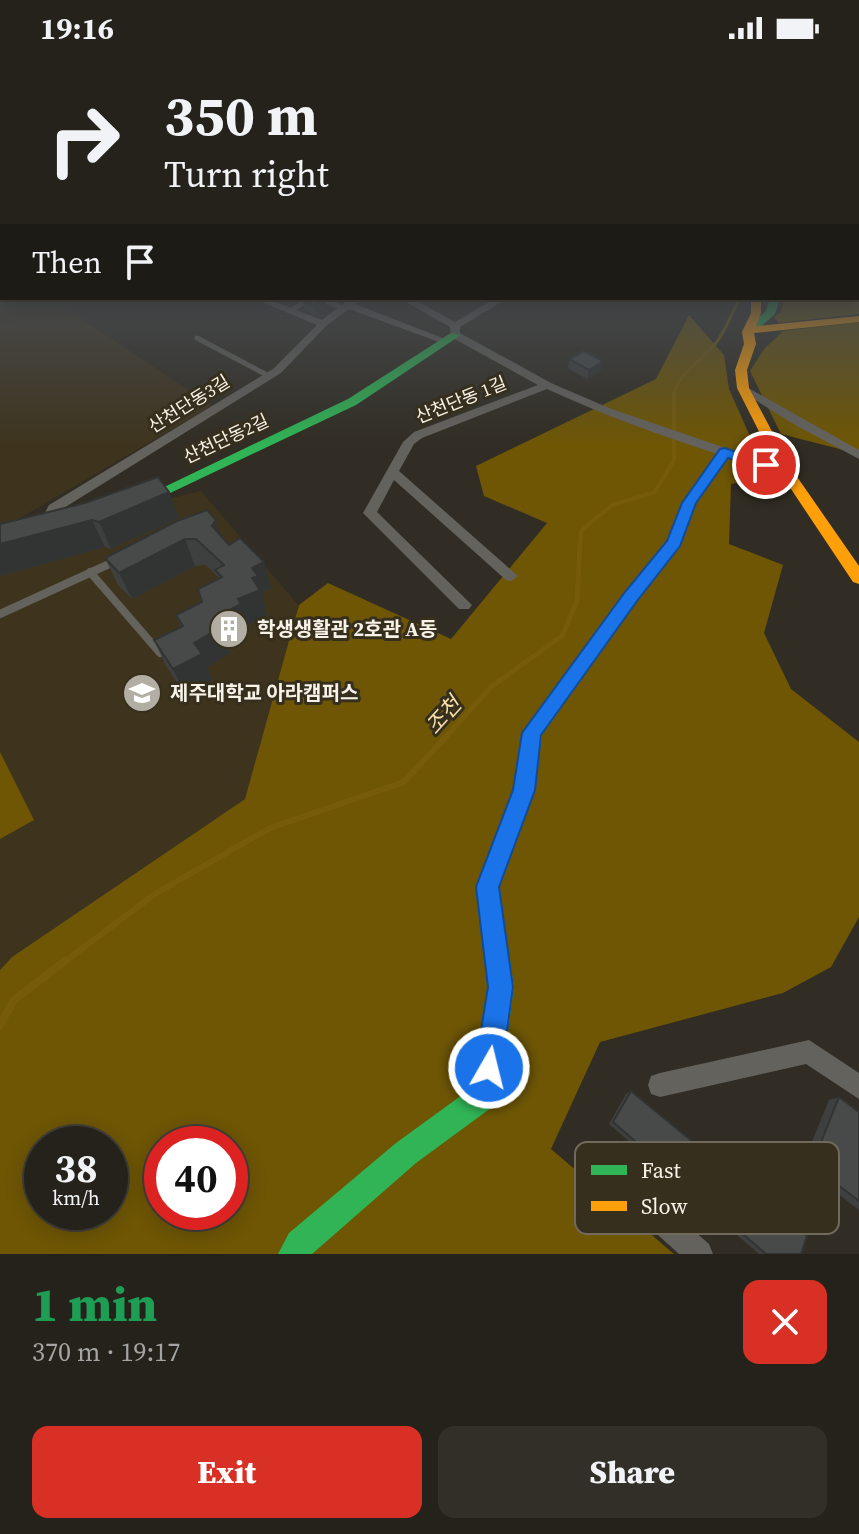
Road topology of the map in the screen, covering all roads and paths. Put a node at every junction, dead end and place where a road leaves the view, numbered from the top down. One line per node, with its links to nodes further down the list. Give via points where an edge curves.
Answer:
1 (315, 332): 8 (street, 산천단동3길)
2 (444, 332): 6 (street)
3 (448, 332): 6 (street)
4 (454, 332): 6 (street)
5 (750, 332): 10 (street, via 741,370)
6 (451, 334): 9 (street); 15 (street, 산천단동2길, via 352,402)
7 (197, 338): 8 (lane)
8 (269, 376): 17 (street, 산천단동3길, via 54,508)
9 (547, 385): 11 (street); 14 (street, 산천단동 1길, via 418,435)
10 (743, 388): 12 (street); 13 (street)
11 (725, 452): 13 (street); 28 (street, via 689,503 674,543 532,733 524,790 487,887 501,987 485,1095 406,1153)
12 (859, 455)
13 (786, 471): 21 (street)
14 (393, 472): 20 (street); 22 (street, 산천단동 1길, via 370,513)
15 (125, 509)
16 (60, 531): 17 (street)
17 (33, 537)
18 (132, 553): 19 (lane)
19 (90, 572): 23 (lane); 24 (lane)
20 (511, 576)
21 (859, 578)
22 (464, 605)
23 (0, 614)
24 (160, 653)
25 (660, 1085): 26 (street, via 809,1052)
26 (859, 1087)
27 (677, 1234): 29 (street)
28 (293, 1254)
29 (699, 1254)

